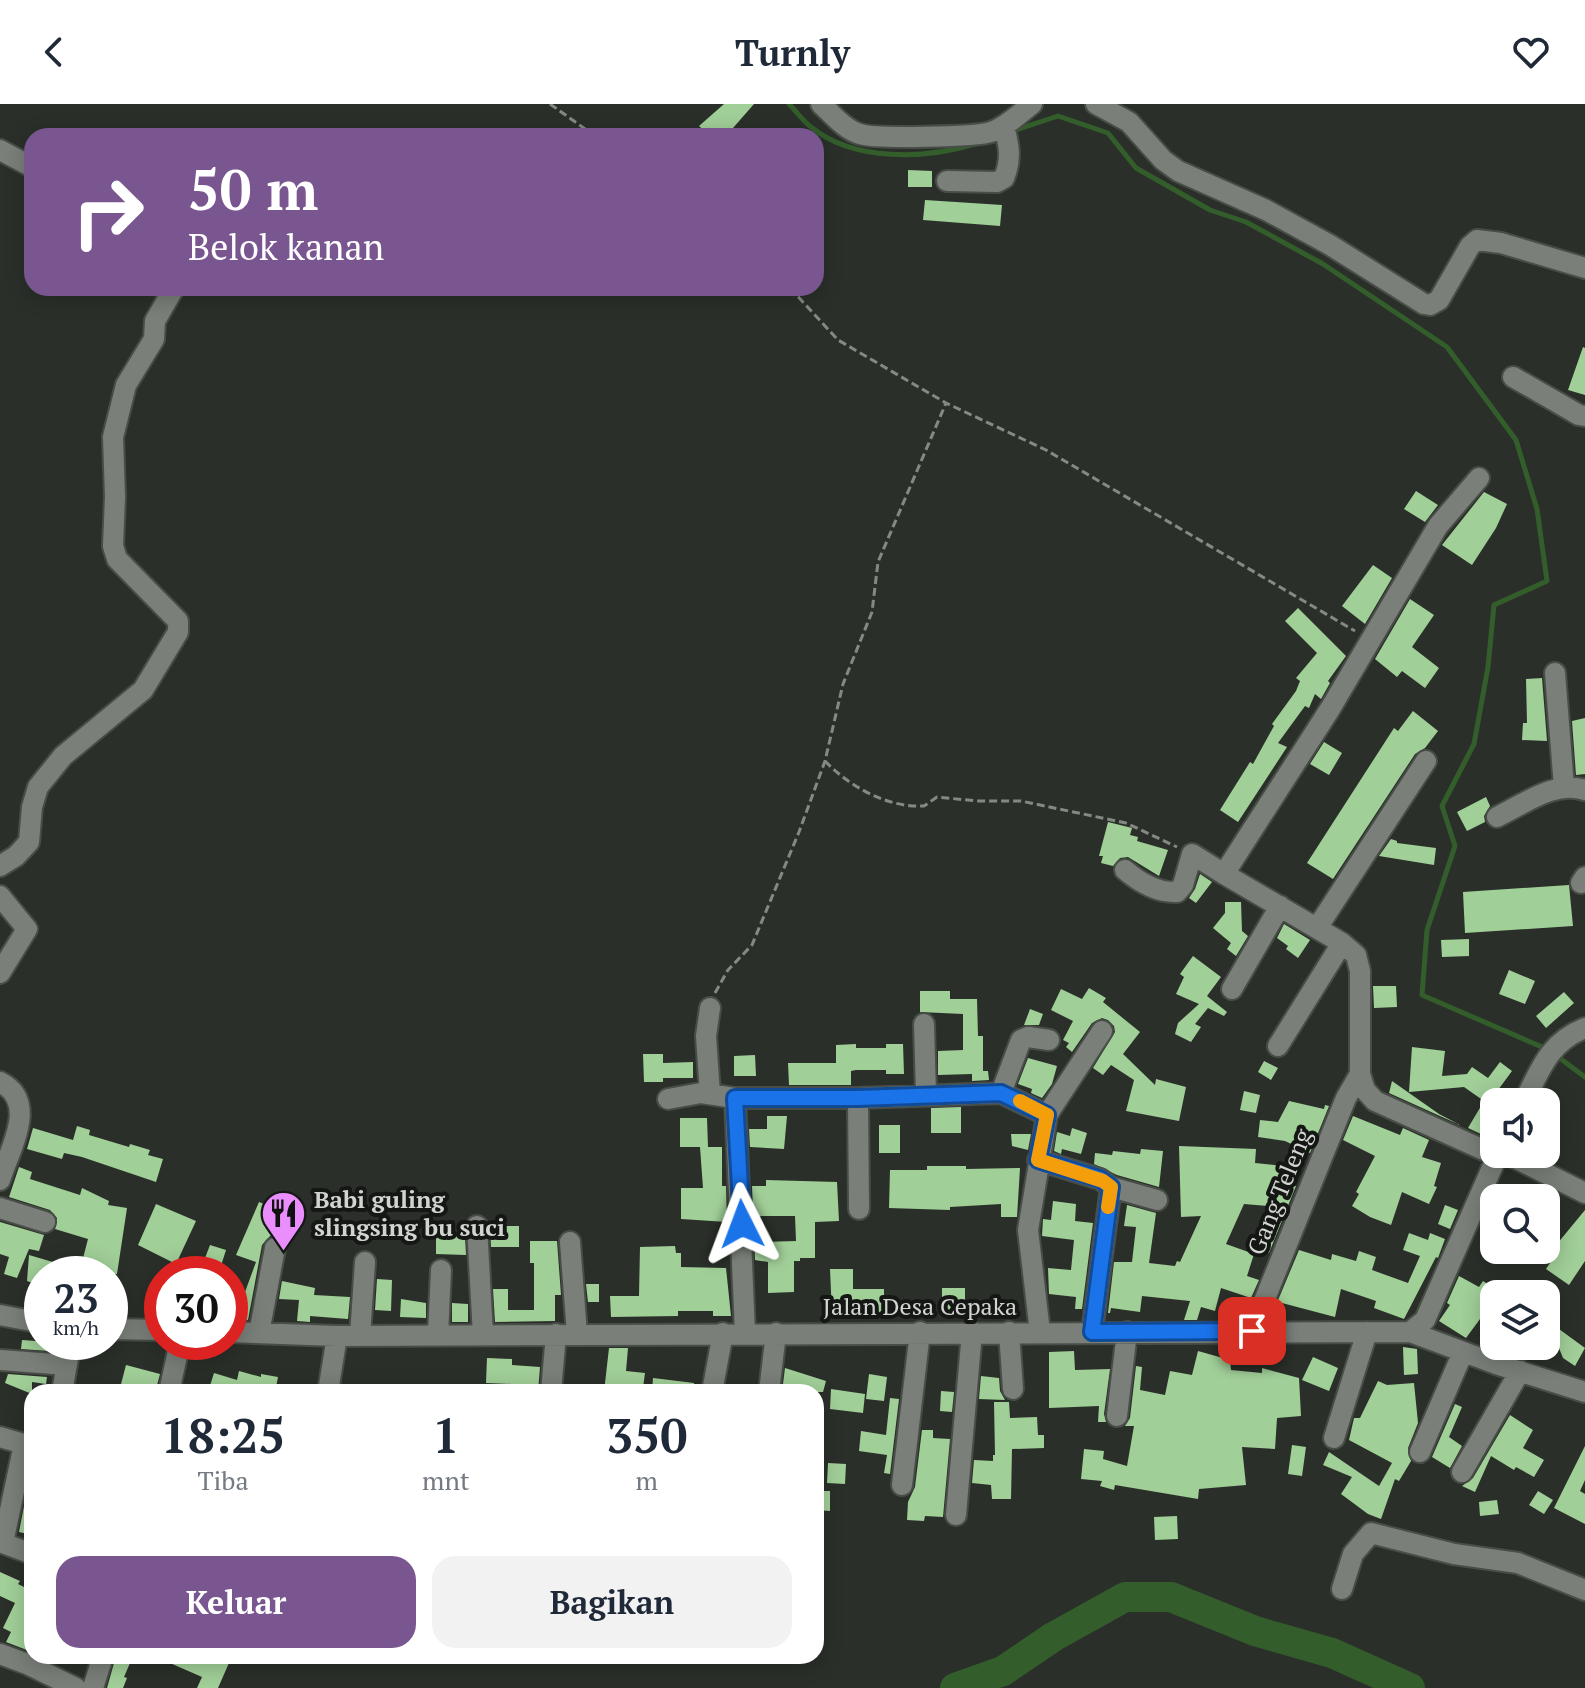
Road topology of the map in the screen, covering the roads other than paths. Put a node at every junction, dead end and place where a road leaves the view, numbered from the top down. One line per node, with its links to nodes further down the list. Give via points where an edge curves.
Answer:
1 (821, 104): 4 (street, via 850,130 866,136 971,136)
2 (1032, 104): 4 (street)
3 (1096, 104): 8 (street, via 1129,122 1178,171 1266,210 1424,304 1439,300 1477,240)
4 (1004, 126): 7 (street, via 1010,149 1004,178)
5 (0, 150): 6 (street)
6 (24, 163)
7 (947, 181)
8 (1585, 268)
9 (169, 296): 18 (street, via 155,321 154,339 126,385 113,437 113,546 117,559 178,621 178,632 143,690 63,756 38,787 29,842)
10 (1513, 377): 11 (street)
11 (1585, 416)
12 (1479, 478): 20 (street, via 1438,526)
13 (1555, 673): 15 (street)
14 (1426, 761): 23 (street)
15 (1564, 787): 16 (street); 17 (street)
16 (1585, 790)
17 (1497, 817)
18 (0, 866)
19 (1125, 870): 20 (street, via 1151,886 1177,892 1192,854)
20 (1224, 874): 22 (street)
21 (0, 896): 25 (street, via 27,929)
22 (1280, 906): 23 (street); 26 (street)
23 (1317, 928): 24 (street)
24 (1342, 943): 32 (street); 33 (street, via 1356,955 1360,971)
25 (0, 973)
26 (1232, 989)
27 (710, 1008): 37 (street)
28 (924, 1024): 38 (street)
29 (1102, 1031): 42 (street)
30 (1575, 1032): 35 (street, via 1547,1056)
31 (1049, 1040): 36 (street, via 1021,1040)
32 (1278, 1046)
33 (1360, 1074): 43 (street, via 1375,1101); 61 (street, Gang Teleng)
34 (0, 1082): 47 (street, via 14,1090 21,1109)
35 (1531, 1088)
36 (1001, 1093): 38 (street); 42 (street)
37 (710, 1094): 39 (street); 41 (street)
38 (926, 1094): 40 (street)
39 (735, 1098): 40 (street); 73 (street)
40 (858, 1098): 52 (street)
41 (668, 1099)
42 (1047, 1115): 44 (street)
43 (1480, 1146)
44 (1038, 1160): 48 (street); 65 (street, via 1028,1230)
45 (1495, 1168): 69 (street, via 1425,1320)
46 (1530, 1168): 49 (street)
47 (0, 1180)
48 (1111, 1187): 50 (street); 66 (street)
49 (1585, 1193)
50 (1157, 1200)
51 (0, 1208): 53 (street)
52 (859, 1209)
53 (45, 1222)
54 (477, 1226): 77 (street)
55 (570, 1242): 75 (street)
56 (275, 1248): 71 (street)
57 (365, 1262): 79 (street)
58 (441, 1270): 76 (street)
59 (0, 1315): 60 (street)
60 (24, 1320)
61 (1252, 1331): 67 (street, Jalan Desa Cepaka); 68 (street, Jalan Desa Cepaka)
62 (920, 1332): 63 (street, Jalan Desa Cepaka); 74 (street, Jalan Desa Cepaka); 101 (street)
63 (972, 1332): 64 (street, Jalan Desa Cepaka); 102 (street)
64 (1009, 1332): 65 (street, Jalan Desa Cepaka); 92 (street)
65 (1040, 1332): 66 (street, Jalan Desa Cepaka)
66 (1092, 1332): 67 (street, Jalan Desa Cepaka)
67 (1127, 1332): 94 (street)
68 (1367, 1332): 69 (street, Jalan Desa Cepaka); 96 (street)
69 (1410, 1332): 80 (street)
70 (248, 1333): 71 (street, Jalan Desa Cepaka)
71 (259, 1333): 78 (street, Jalan Desa Cepaka)
72 (723, 1333): 73 (street, Jalan Desa Cepaka); 75 (street, Jalan Desa Cepaka); 90 (street)
73 (745, 1333): 74 (street, Jalan Desa Cepaka)
74 (776, 1333): 91 (street)
75 (566, 1334): 77 (street, Jalan Desa Cepaka); 89 (street)
76 (438, 1335): 77 (street, Jalan Desa Cepaka); 79 (street, Jalan Desa Cepaka)
77 (483, 1335)
78 (337, 1336): 79 (street, Jalan Desa Cepaka); 88 (street)
79 (360, 1336)
80 (1463, 1352): 85 (street); 98 (street)
81 (0, 1360): 84 (street)
82 (68, 1360): 84 (street)
83 (176, 1360): 87 (street)
84 (67, 1365): 86 (street)
85 (1520, 1371): 93 (street); 100 (street)
86 (63, 1384)
87 (171, 1384)
88 (329, 1384)
89 (553, 1384)
90 (713, 1384)
91 (770, 1384)
92 (1013, 1389)
93 (1585, 1392)
94 (1117, 1416)
95 (0, 1437): 97 (street)
96 (1334, 1438)
97 (24, 1443)
98 (1420, 1452)
99 (24, 1459): 103 (street)
100 (1462, 1472)
101 (902, 1485)
102 (956, 1515)
103 (1, 1543): 104 (street)
104 (24, 1551)
105 (1342, 1589): 106 (street, via 1353,1554 1371,1533 1518,1563)
106 (1585, 1590)
107 (24, 1658): 108 (street)
108 (2, 1660)
109 (39, 1664): 111 (street)
110 (100, 1664): 112 (street)
111 (76, 1688)
112 (93, 1688)

